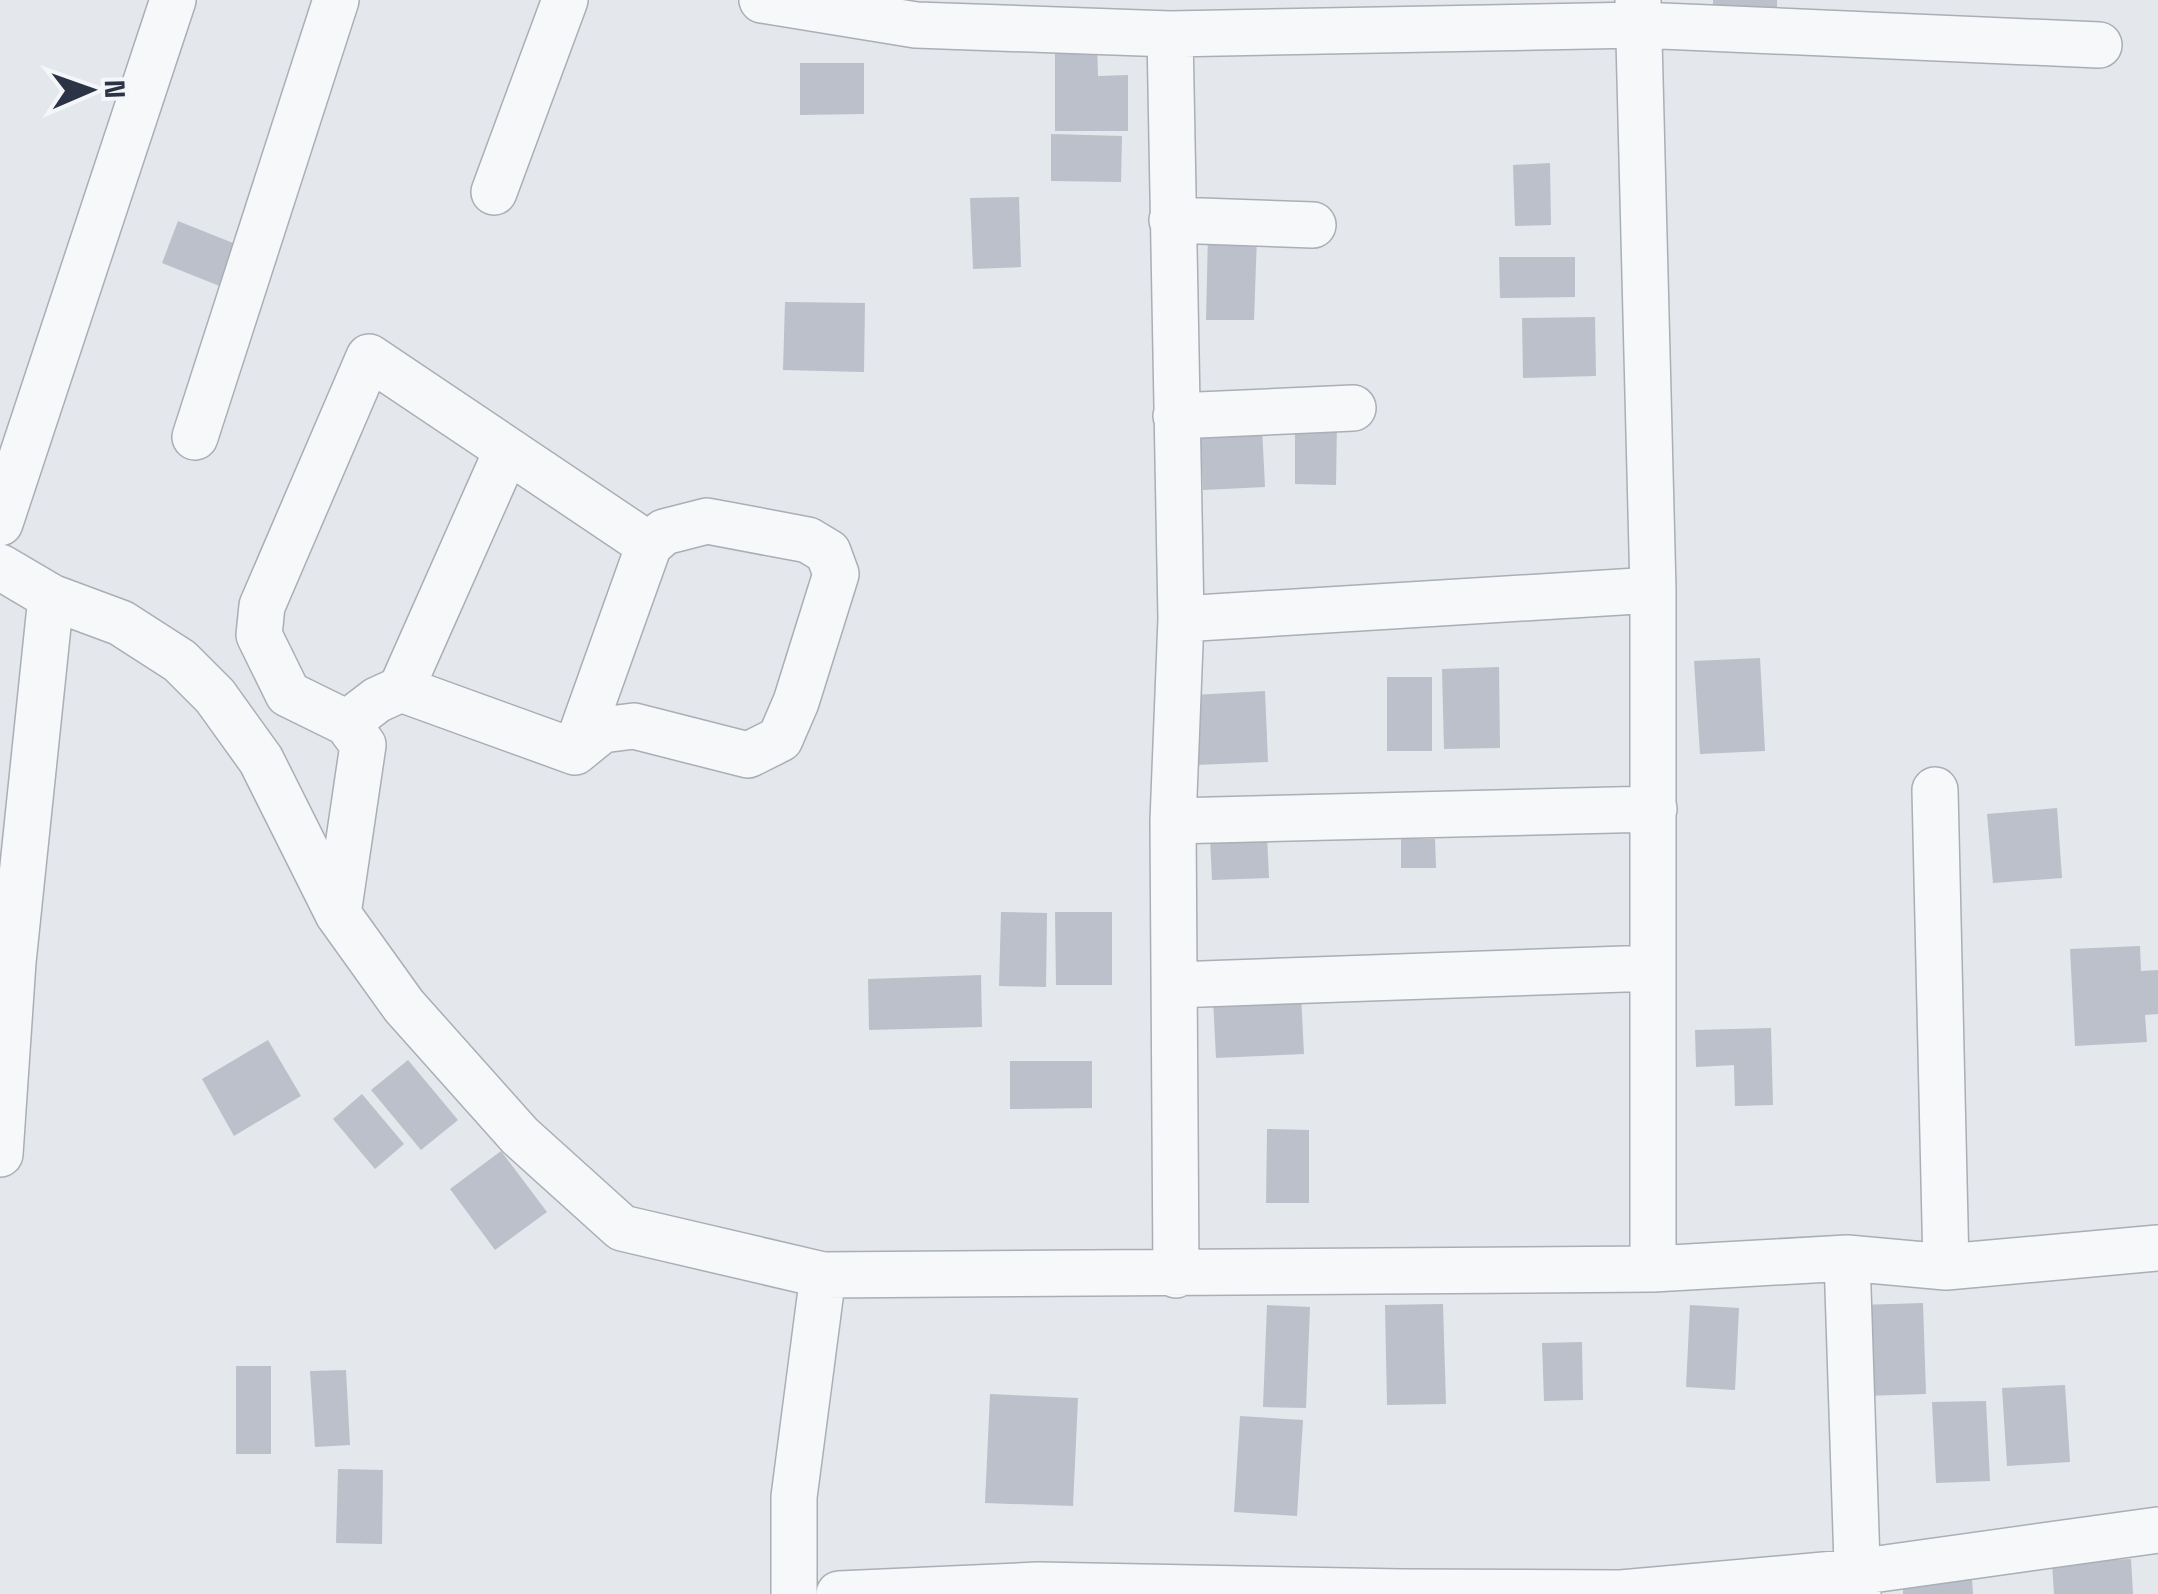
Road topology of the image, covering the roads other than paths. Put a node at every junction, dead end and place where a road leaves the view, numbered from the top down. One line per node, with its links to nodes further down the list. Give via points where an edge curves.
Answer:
1 (173, 0): 16 (street)
2 (336, 0): 14 (street)
3 (565, 0): 9 (street)
4 (762, 0): 5 (street)
5 (919, 12): 7 (street)
6 (1639, 12): 7 (street); 8 (street); 19 (street)
7 (1170, 34): 10 (street)
8 (2099, 45)
9 (494, 192)
10 (1172, 220): 11 (street); 13 (street)
11 (1313, 225)
12 (1353, 408): 13 (street)
13 (1176, 416): 21 (street)
14 (195, 436)
15 (507, 450): 17 (street); 22 (street); 23 (street, via 369,358 262,606 259,635 288,694)
16 (0, 523)
17 (649, 546): 24 (street); 24 (street, via 664,532 707,521 808,540 828,552 836,574 796,702 780,739 748,755 634,726 602,730)
18 (0, 566): 20 (street)
19 (1653, 590): 21 (street); 26 (street)
20 (51, 597): 28 (street, via 121,623 180,662 215,696 261,760); 29 (street)
21 (1181, 619): 27 (street)
22 (400, 689): 23 (street); 24 (street)
23 (347, 723): 28 (street, via 363,746)
24 (575, 752)
25 (1935, 790): 35 (street)
26 (1654, 809): 27 (street); 30 (street)
27 (1174, 821): 31 (street)
28 (338, 914): 37 (street, via 404,1006 520,1136 622,1228)
29 (6, 962): 32 (street)
30 (1653, 968): 31 (street); 36 (street)
31 (1174, 985): 38 (street)
32 (0, 1154)
33 (2158, 1248): 35 (street)
34 (1846, 1258): 35 (street); 36 (street); 40 (street)
35 (1946, 1267)
36 (1653, 1270): 38 (street)
37 (823, 1274): 38 (street); 43 (street, via 794,1497)
38 (1176, 1275)
39 (2158, 1530): 40 (street)
40 (1858, 1583): 42 (street)
41 (1401, 1593): 42 (street); 44 (street, via 1038,1585)
42 (1621, 1593)
43 (794, 1594)
44 (840, 1594)

